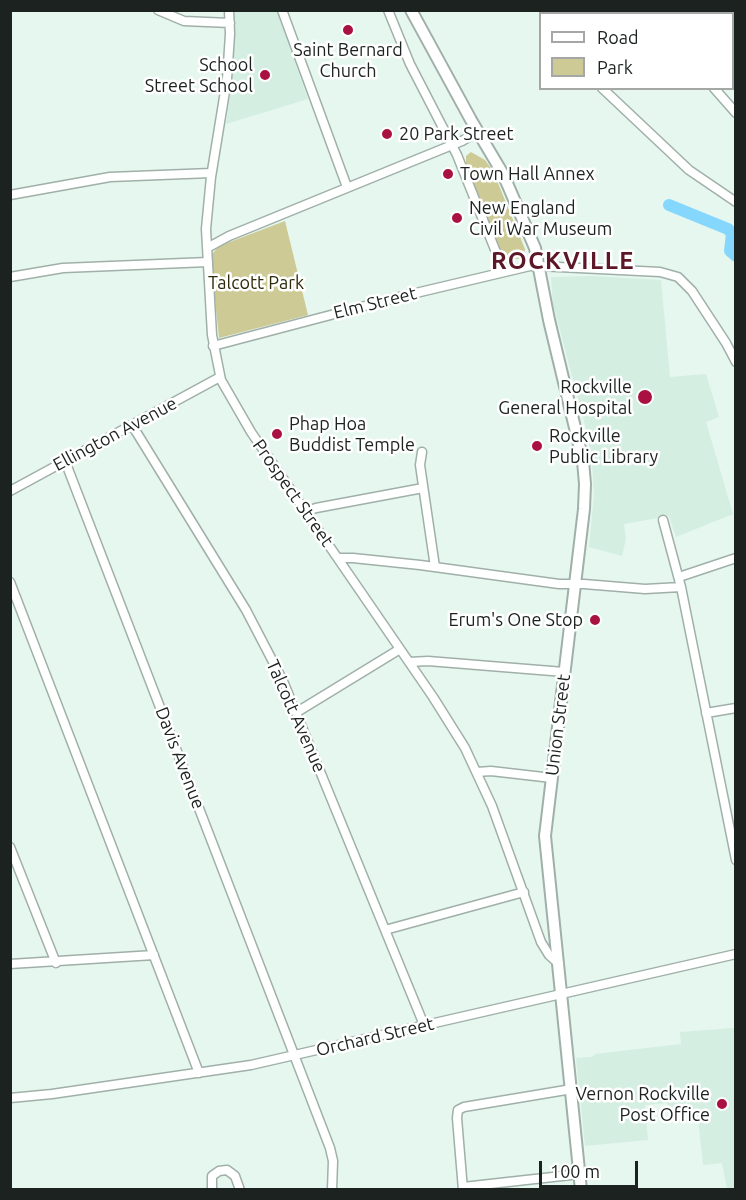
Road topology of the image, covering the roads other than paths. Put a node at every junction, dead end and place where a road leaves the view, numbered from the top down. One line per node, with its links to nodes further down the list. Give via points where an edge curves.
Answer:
1 (158, 10): 6 (street, via 184,21)
2 (229, 10): 6 (street, Prospect Street)
3 (282, 10): 13 (street)
4 (388, 10): 11 (street, via 410,64)
5 (411, 10): 10 (main road, Union Street)
6 (230, 23): 12 (street, Prospect Street, via 226,88)
7 (604, 90): 15 (street, via 689,170)
8 (716, 90): 9 (street)
9 (735, 113)
10 (477, 132): 11 (street); 18 (main road, Union Street, via 513,194 535,248)
11 (452, 145): 13 (street); 19 (street)
12 (211, 174): 14 (street, via 110,177); 16 (street, Prospect Street)
13 (348, 188): 16 (street)
14 (10, 195)
15 (735, 202)
16 (207, 248): 17 (street, Prospect Street)
17 (208, 262): 20 (street, via 63,268); 22 (street, Prospect Street)
18 (538, 266): 19 (street, Elm Street); 21 (street, Elm Street, via 675,276 692,291); 37 (main road, Union Street, via 585,473 585,509)
19 (504, 272): 22 (street, Elm Street)
20 (10, 277)
21 (732, 345): 23 (street, Elm Street)
22 (213, 346): 24 (street, Prospect Street)
23 (735, 362)
24 (220, 377): 25 (street, Ellington Avenue); 30 (street, Prospect Street, via 240,415)
25 (132, 425): 27 (street, Ellington Avenue); 43 (street, Talcott Avenue, via 246,610)
26 (422, 452): 28 (street)
27 (65, 461): 29 (street, Ellington Avenue); 60 (street, Davis Avenue)
28 (423, 488): 30 (street); 34 (street)
29 (10, 490)
30 (305, 512): 32 (street, Prospect Street)
31 (663, 519): 35 (street)
32 (338, 558): 34 (street); 39 (street, Prospect Street)
33 (735, 558): 35 (street)
34 (435, 567): 37 (street)
35 (679, 578): 38 (street)
36 (10, 582): 54 (street)
37 (574, 584): 38 (street, via 645,589); 41 (main road, Union Street)
38 (681, 587): 44 (street)
39 (400, 649): 40 (street, Prospect Street); 43 (street)
40 (409, 662): 41 (street); 45 (street, Prospect Street)
41 (564, 672): 46 (main road, Union Street)
42 (735, 708): 44 (street)
43 (297, 712): 50 (street, Talcott Avenue)
44 (706, 713): 48 (street)
45 (477, 772): 46 (street); 49 (street, Prospect Street)
46 (552, 778): 52 (main road, Union Street, via 546,842)
47 (10, 847): 55 (street)
48 (735, 860)
49 (524, 892): 50 (street); 51 (street, Prospect Street)
50 (385, 930): 59 (street, Talcott Avenue)
51 (539, 932): 52 (street); 57 (street, Prospect Street, via 547,953)
52 (557, 939): 57 (main road, Union Street)
53 (735, 954): 58 (street, Orchard Street)
54 (154, 955): 55 (street); 61 (street)
55 (56, 963): 56 (street)
56 (10, 964)
57 (560, 964): 58 (main road, Union Street)
58 (562, 993): 59 (street, Orchard Street); 62 (main road, Union Street)
59 (424, 1025): 60 (street, Orchard Street)
60 (295, 1055): 61 (street, Orchard Street); 68 (street, Davis Avenue, via 330,1148)
61 (199, 1073): 63 (street, Orchard Street)
62 (572, 1089): 64 (main road, Union Street); 65 (street, via 458,1110)
63 (10, 1098)
64 (579, 1173): 65 (street); 69 (main road, Union Street)
65 (463, 1188)
66 (212, 1190): 67 (street, via 212,1176 227,1170 235,1176)
67 (240, 1190)
68 (332, 1190)
69 (581, 1190)

